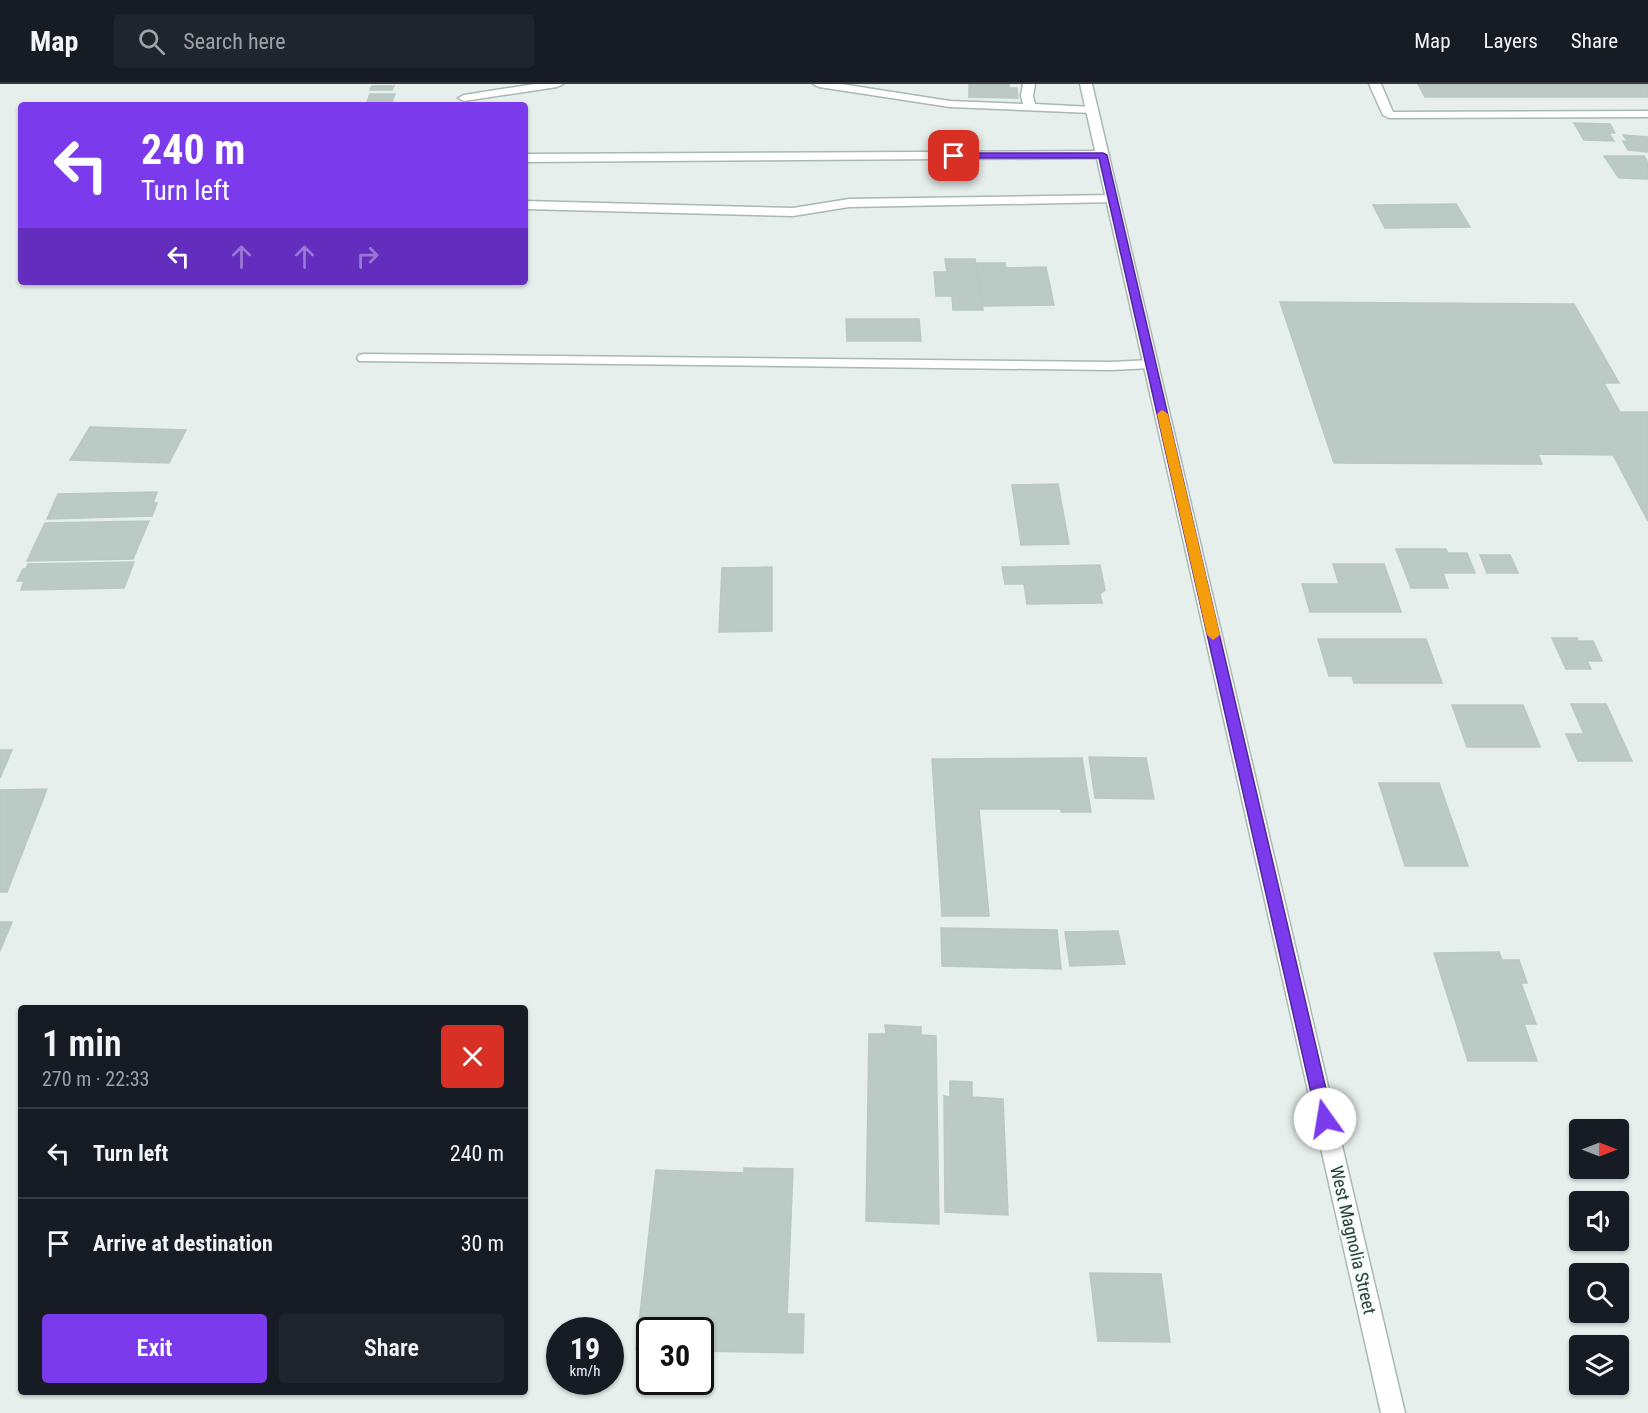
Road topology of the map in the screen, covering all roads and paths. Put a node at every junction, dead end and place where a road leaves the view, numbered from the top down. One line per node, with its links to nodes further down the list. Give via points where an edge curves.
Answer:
1 (557, 84): 6 (street)
2 (819, 84): 7 (street, via 950,104)
3 (1029, 84): 7 (street)
4 (1086, 84): 8 (street, West Magnolia Street)
5 (1375, 84): 9 (street, via 1389,115)
6 (464, 98)
7 (1030, 108): 8 (street)
8 (1092, 110): 10 (street, West Magnolia Street)
9 (1648, 114)
10 (1103, 155): 11 (street); 12 (street, West Magnolia Street)
11 (528, 158)
12 (1113, 199): 13 (street, via 849,203 792,212); 15 (street, West Magnolia Street)
13 (528, 205)
14 (364, 358): 15 (street)
15 (1151, 364): 16 (street, West Magnolia Street)
16 (1393, 1413)

